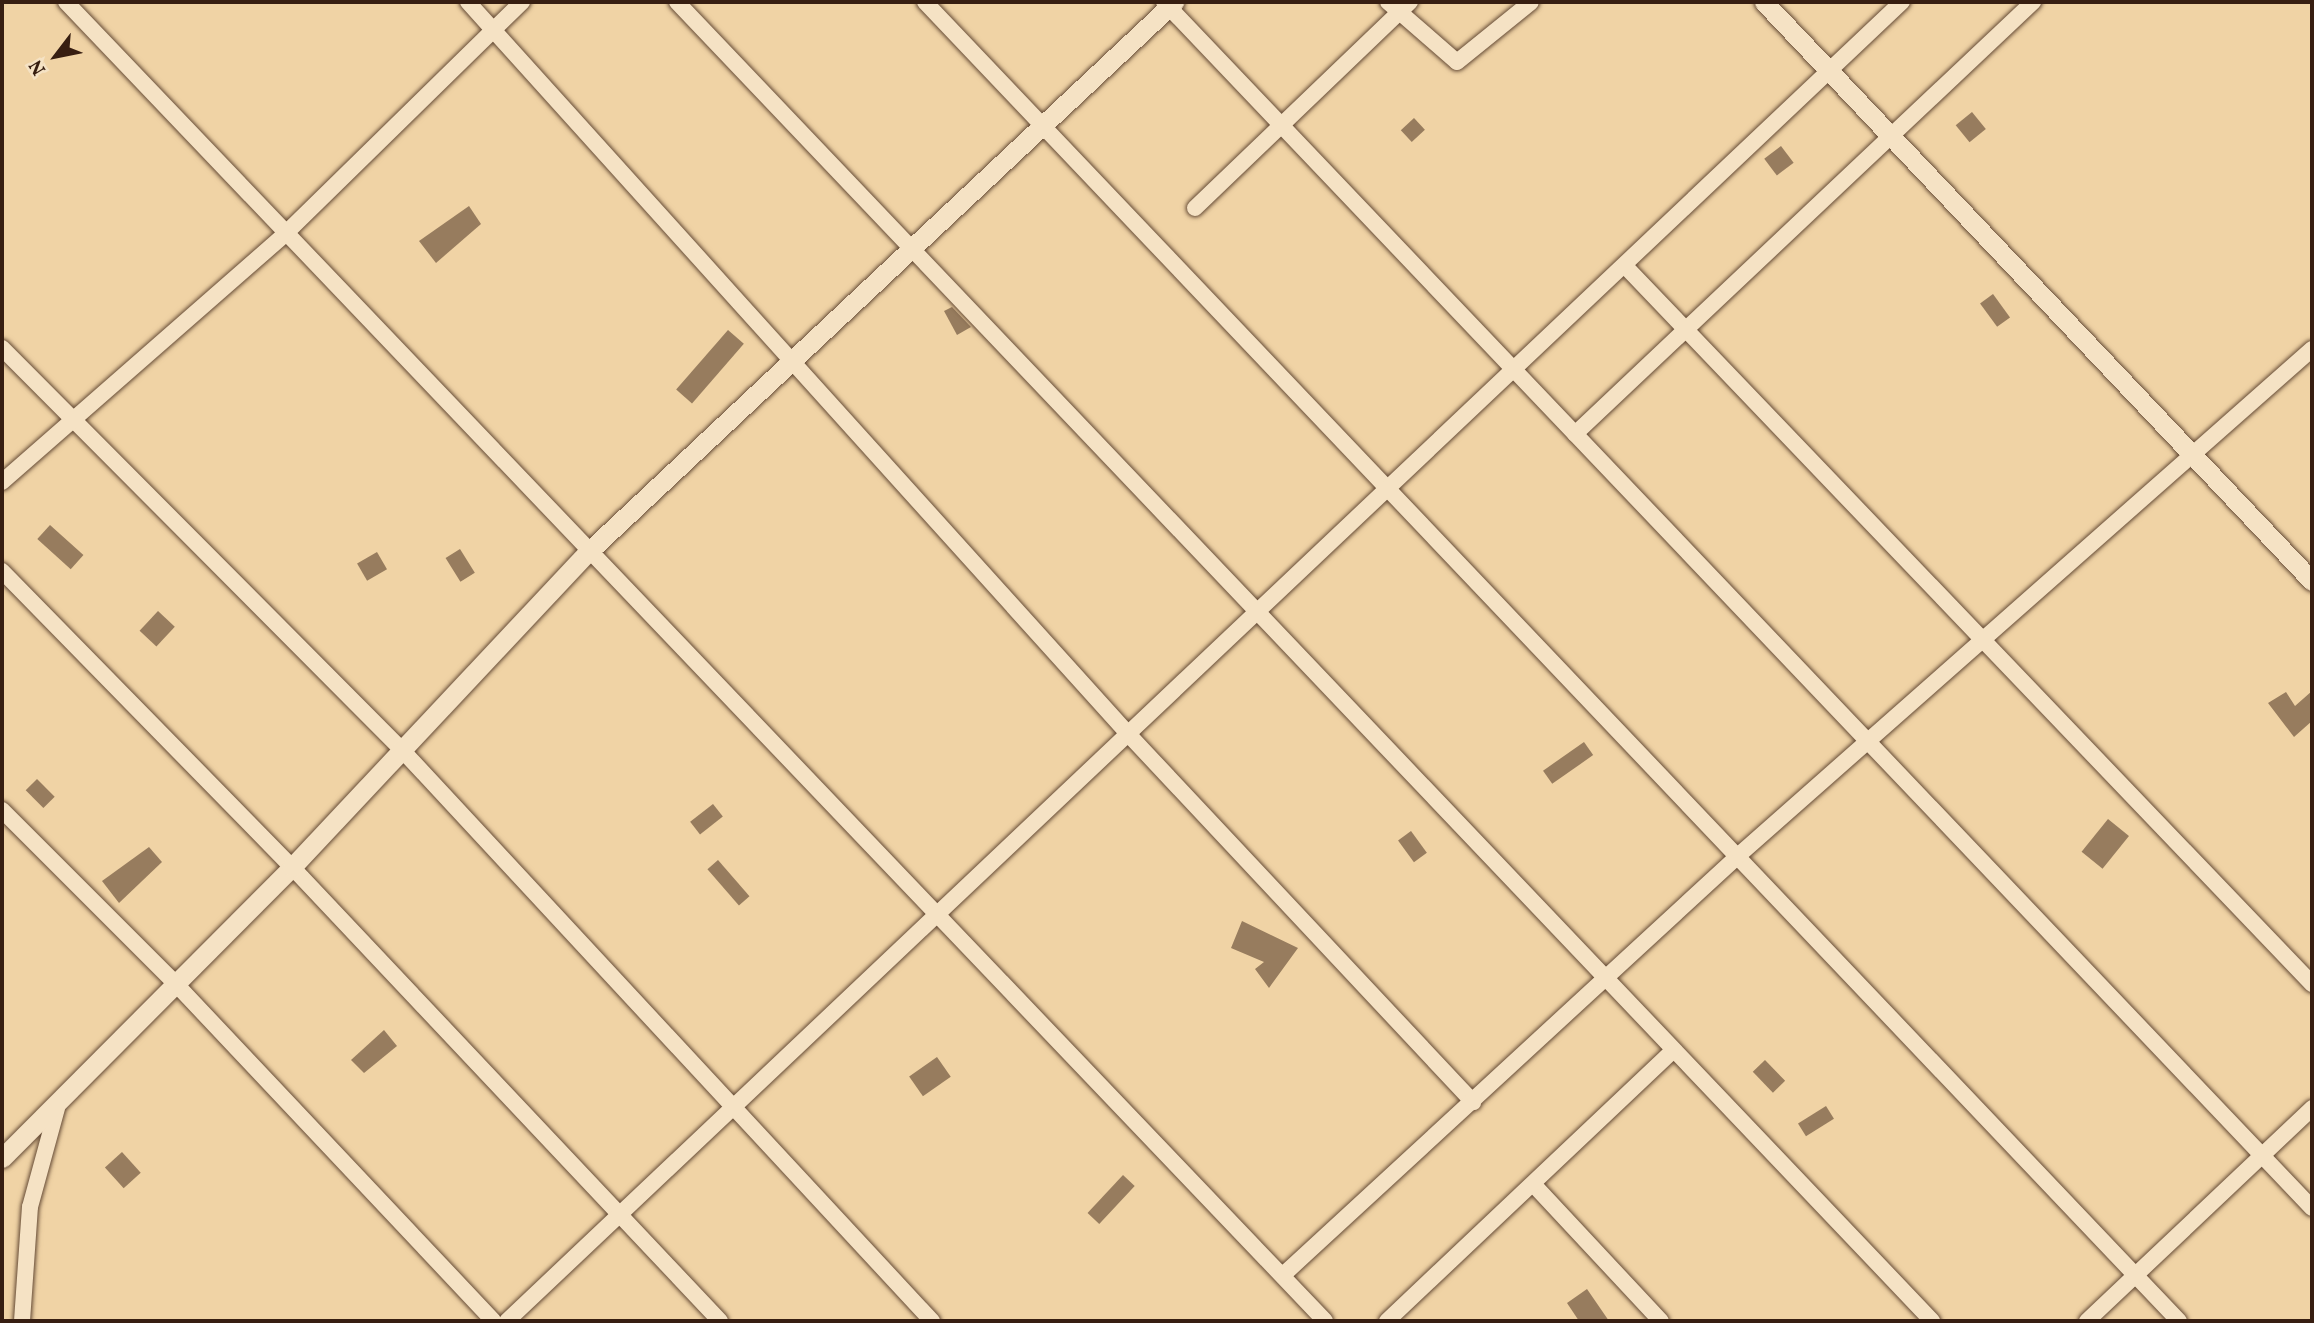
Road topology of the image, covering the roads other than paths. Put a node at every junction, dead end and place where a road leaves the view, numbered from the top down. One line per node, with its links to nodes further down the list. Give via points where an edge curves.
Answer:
1 (66, 2): 18 (street)
2 (468, 2): 12 (street)
3 (522, 2): 12 (street)
4 (677, 2): 19 (street)
5 (925, 2): 14 (street)
6 (1531, 2): 11 (street, via 1457,62)
7 (1764, 2): 13 (street)
8 (1902, 2): 13 (street)
9 (2034, 2): 16 (street)
10 (1169, 4): 14 (street); 15 (street)
11 (1399, 5): 15 (street)
12 (495, 32): 18 (street); 24 (street)
13 (1829, 71): 16 (street); 20 (street)
14 (1044, 124): 19 (street); 30 (street)
15 (1282, 124): 17 (street); 25 (street)
16 (1891, 137): 21 (street); 28 (street)
17 (1195, 208)
18 (285, 234): 26 (street); 31 (street)
19 (910, 249): 24 (street); 34 (street)
20 (1625, 266): 21 (street); 25 (street)
21 (1684, 330): 27 (street); 35 (street)
22 (2, 348): 26 (street)
23 (2312, 349): 28 (street)
24 (793, 361): 31 (street); 36 (street)
25 (1514, 370): 27 (street); 30 (street)
26 (69, 418): 29 (street); 38 (street)
27 (1575, 434): 37 (street)
28 (2192, 457): 33 (street); 35 (street)
29 (2, 482)
30 (1391, 486): 34 (street); 40 (street)
31 (586, 554): 38 (street); 42 (street)
32 (2, 571): 41 (street)
33 (2312, 581)
34 (1258, 611): 36 (street); 43 (street)
35 (1981, 639): 37 (street); 45 (street)
36 (1130, 736): 42 (street); 47 (street)
37 (1868, 741): 40 (street); 51 (street)
38 (403, 751): 41 (street); 50 (street)
39 (2, 810): 44 (street)
40 (1740, 854): 43 (street); 57 (street)
41 (292, 867): 44 (street); 55 (street)
42 (941, 916): 50 (street); 56 (street)
43 (1607, 977): 46 (street); 47 (street)
44 (176, 983): 48 (street); 59 (street)
45 (2312, 984)
46 (1673, 1051): 53 (street); 66 (street)
47 (1473, 1102): 56 (street)
48 (57, 1108): 52 (street); 58 (street, via 30,1207)
49 (2312, 1108): 51 (street)
50 (734, 1109): 55 (street); 62 (street)
51 (2262, 1156): 54 (street); 57 (street)
52 (2, 1158)
53 (1534, 1185): 64 (street); 65 (street)
54 (2312, 1208)
55 (621, 1216): 60 (street); 61 (street)
56 (1283, 1275): 63 (street)
57 (2136, 1275): 67 (street); 68 (street)
58 (22, 1321)
59 (493, 1321)
60 (507, 1321)
61 (720, 1321)
62 (932, 1321)
63 (1325, 1321)
64 (1387, 1321)
65 (1661, 1321)
66 (1932, 1321)
67 (2087, 1321)
68 (2179, 1321)

